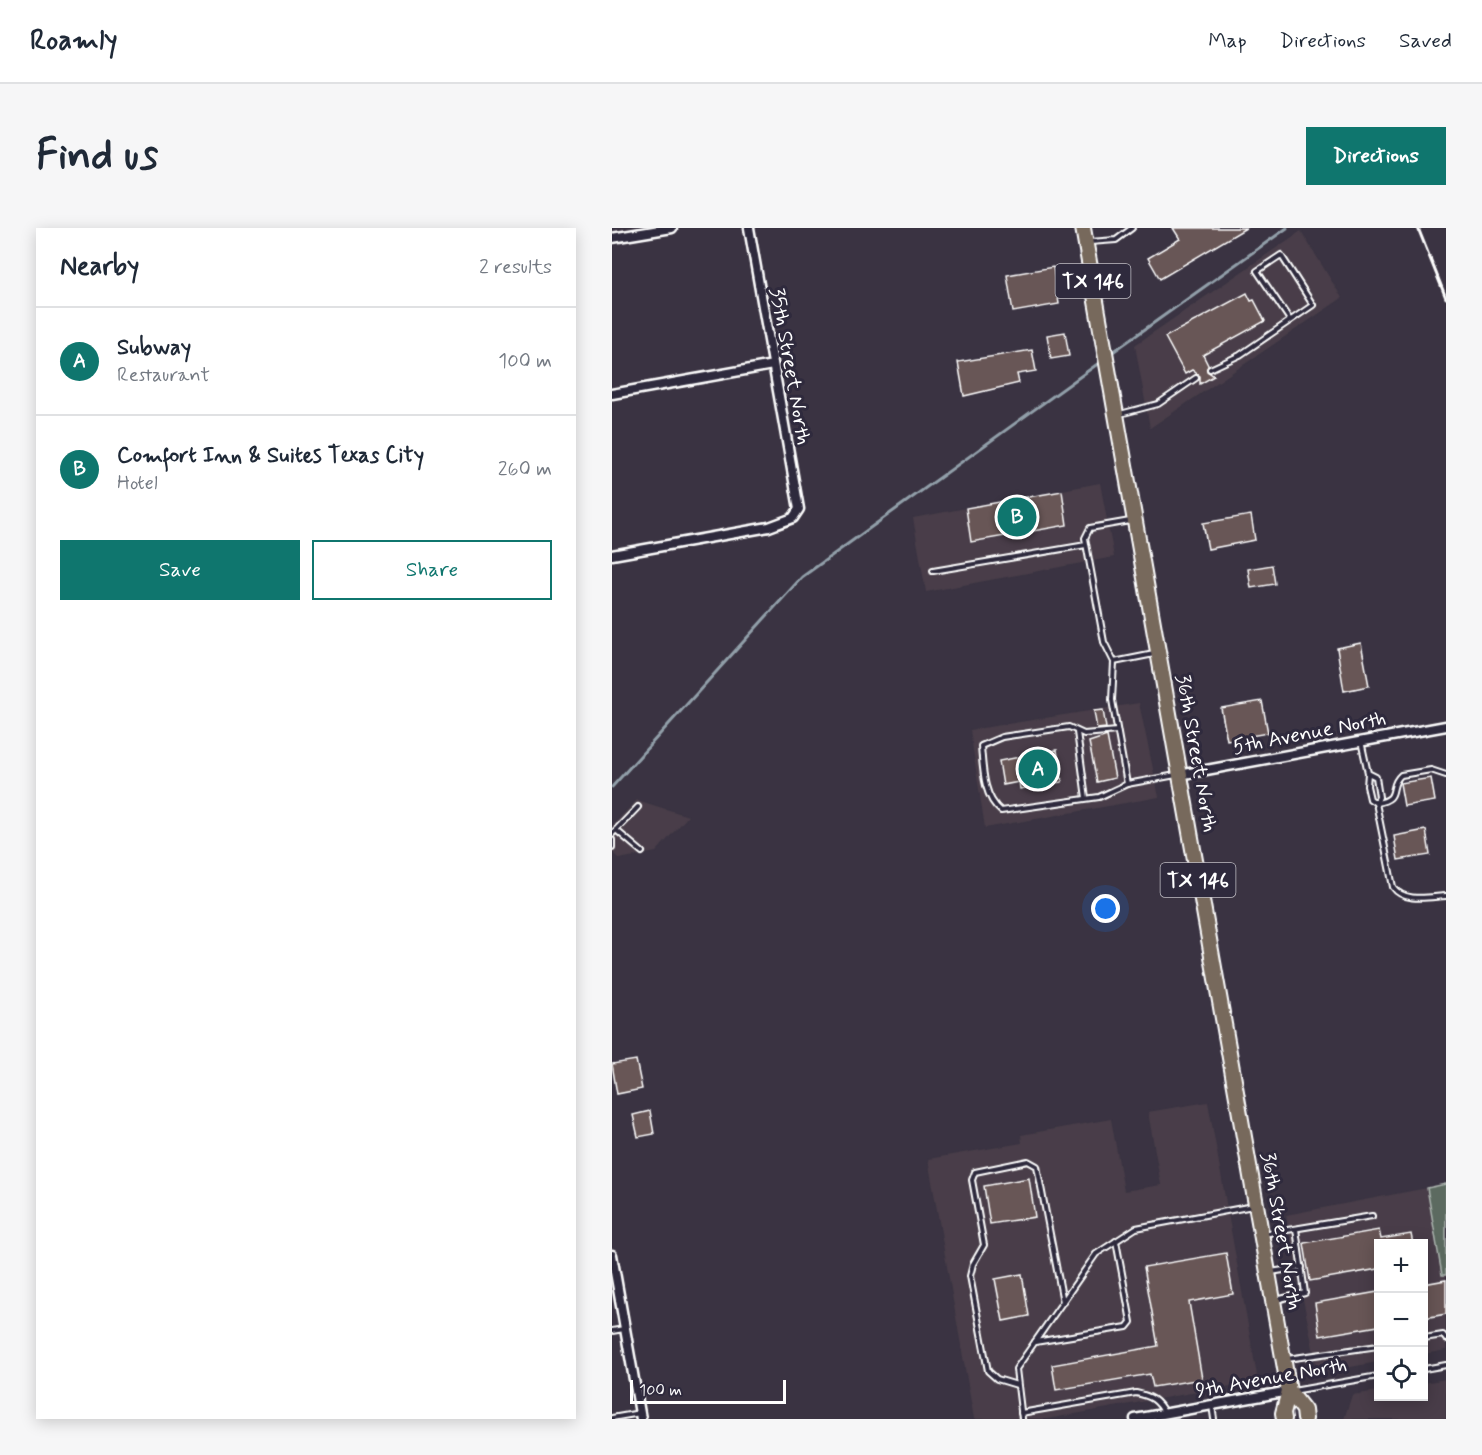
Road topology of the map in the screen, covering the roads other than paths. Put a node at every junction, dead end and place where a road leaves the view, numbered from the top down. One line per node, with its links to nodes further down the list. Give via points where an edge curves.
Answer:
1 (672, 228): 5 (street)
2 (749, 228): 8 (street, 35th Street North)
3 (1083, 228): 6 (highway, 36th Street North / TX 146)
4 (1132, 228): 6 (lane, via 1116,240)
5 (612, 238)
6 (1086, 243): 12 (highway, 36th Street North / TX 146)
7 (1290, 320): 7 (lane, via 1313,304 1281,255 1257,271); 9 (lane, via 1240,355)
8 (773, 365): 11 (street); 15 (street, 35th Street North, via 799,510 793,518 769,527)
9 (1210, 369)
10 (1196, 378): 12 (lane, via 1158,404)
11 (612, 394)
12 (1116, 415): 13 (highway, 36th Street North / TX 146)
13 (1135, 520): 14 (lane, via 1090,528); 17 (highway, 36th Street North / TX 146)
14 (1086, 544): 16 (lane); 18 (lane, via 1104,642)
15 (612, 555)
16 (933, 571)
17 (1158, 654): 18 (lane); 24 (highway, 36th Street North / TX 146)
18 (1114, 662): 21 (lane, via 1112,700)
19 (1446, 726): 22 (street, 5th Avenue North)
20 (1077, 731): 21 (lane, via 1084,735); 27 (lane); 27 (lane, via 1069,727 1014,735 981,746 985,783 993,805 1001,812)
21 (1118, 731): 26 (lane)
22 (1361, 741): 23 (lane); 24 (street, 5th Avenue North)
23 (1368, 772): 28 (lane, via 1370,799); 28 (lane, via 1376,777)
24 (1179, 775): 26 (lane); 36 (highway, 36th Street North / TX 146)
25 (1446, 776): 28 (lane, via 1431,770 1401,775 1393,796)
26 (1127, 784): 27 (lane)
27 (1086, 799)
28 (1376, 803): 35 (lane, via 1396,891 1402,896)
29 (638, 807): 30 (lane)
30 (616, 830): 31 (lane); 34 (lane)
31 (612, 834)
32 (612, 840): 33 (lane)
33 (612, 847)
34 (642, 852)
35 (1446, 896)
36 (1256, 1206): 39 (highway, 36th Street North / TX 146); 40 (lane, via 1136,1228)
37 (1372, 1216): 38 (lane)
38 (1296, 1229): 39 (lane); 42 (lane)
39 (1262, 1234): 43 (highway, 36th Street North / TX 146)
40 (1116, 1241): 45 (lane, via 1096,1254); 50 (lane, via 1131,1322 1127,1327)
41 (612, 1255): 46 (street)
42 (1302, 1267): 43 (lane); 44 (lane, via 1305,1293)
43 (1268, 1272): 44 (highway, 36th Street North / TX 146)
44 (1273, 1300): 52 (highway, 36th Street North / TX 146)
45 (1063, 1302): 50 (lane); 56 (lane, via 1037,1166 1028,1161 975,1172 972,1180 984,1245 970,1276 986,1365 997,1379)
46 (625, 1329): 47 (lane); 61 (street)
47 (612, 1331)
48 (1428, 1337): 49 (lane, via 1443,1335)
49 (1446, 1340)
50 (1035, 1342): 56 (lane, via 1016,1369)
51 (1374, 1347): 52 (lane)
52 (1284, 1360): 57 (highway, 36th Street North / TX 146)
53 (1446, 1365): 54 (lane)
54 (1428, 1368)
55 (1374, 1377): 57 (lane, 9th Avenue North)
56 (1017, 1384): 59 (lane)
57 (1289, 1391): 58 (street, 9th Avenue North); 66 (highway, TX 146, via 1282,1413); 67 (highway, TX 146, via 1304,1410)
58 (1212, 1405): 60 (street, 9th Avenue North); 65 (lane)
59 (1021, 1413): 60 (lane, via 1136,1393 1159,1402); 63 (lane)
60 (1165, 1414): 64 (street, 9th Avenue North)
61 (641, 1416): 62 (lane)
62 (612, 1418)
63 (1022, 1419)
64 (1135, 1419)
65 (1214, 1419)
66 (1284, 1419)
67 (1305, 1419)

